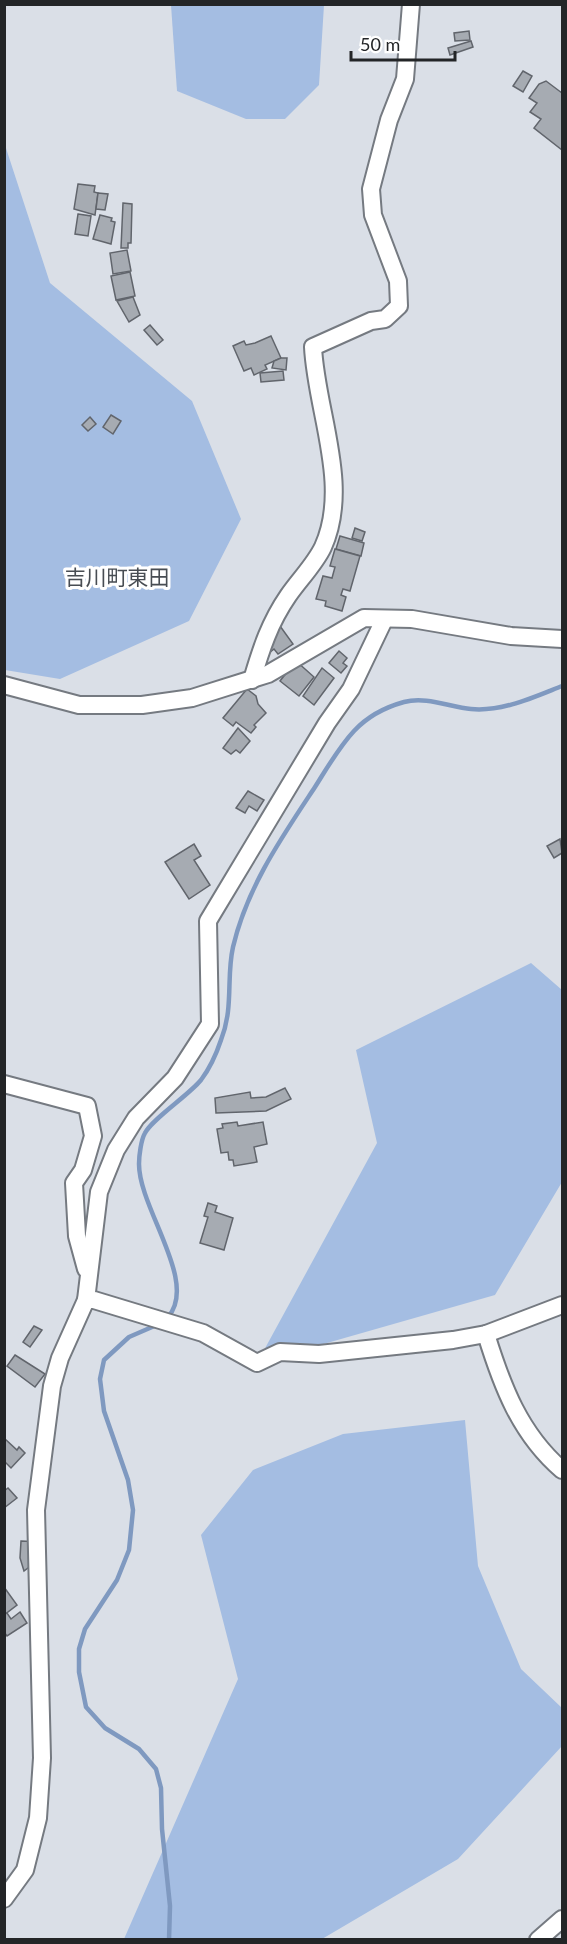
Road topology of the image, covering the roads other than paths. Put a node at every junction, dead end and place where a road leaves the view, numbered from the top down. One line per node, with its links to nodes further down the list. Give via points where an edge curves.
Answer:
1 (411, 4): 4 (street, via 405,79 389,120 371,189 373,215 398,281 399,306 385,319 371,321 313,347 315,378 329,444 332,513 322,547 266,633)
2 (384, 620): 3 (street, via 412,619 511,636); 4 (street, via 364,618); 7 (street, via 351,689 303,761 208,921 210,1024 176,1078 136,1118 116,1150 99,1192)
3 (562, 639)
4 (252, 680): 5 (street, via 192,699 142,705 80,705)
5 (4, 685)
6 (4, 1084): 7 (street, via 87,1106 93,1136 83,1170 74,1183 77,1236)
7 (88, 1276): 8 (street)
8 (86, 1300): 10 (street, via 203,1333 256,1363 280,1352 319,1354); 12 (street, via 52,1386 36,1509 42,1758 38,1818 25,1870)
9 (562, 1305): 10 (street)
10 (486, 1334): 11 (street, via 498,1374 520,1422 542,1453)
11 (562, 1470)
12 (4, 1899)
13 (562, 1919): 14 (street)
14 (538, 1940)

